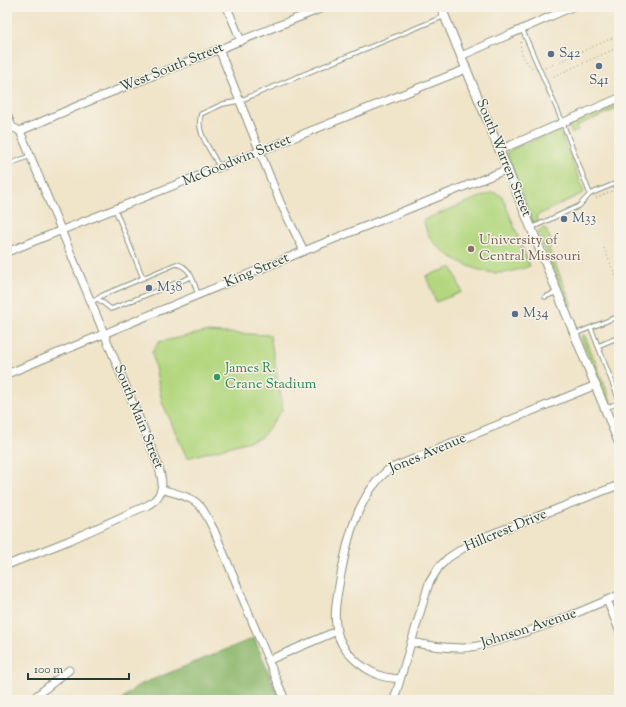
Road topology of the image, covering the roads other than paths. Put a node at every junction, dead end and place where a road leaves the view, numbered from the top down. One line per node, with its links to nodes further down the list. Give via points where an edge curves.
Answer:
1 (227, 7): 7 (street)
2 (325, 7): 7 (street, West South Street)
3 (441, 7): 5 (street, South Warren Street)
4 (572, 7): 6 (street)
5 (445, 16): 9 (street, South Warren Street); 12 (lane)
6 (522, 29): 9 (street); 14 (lane)
7 (241, 41): 8 (street, West South Street)
8 (219, 49): 12 (street); 15 (street, West South Street)
9 (461, 56): 10 (street, South Warren Street)
10 (466, 69): 16 (street, South Warren Street); 17 (street, McGoodwin Street)
11 (619, 98): 14 (street)
12 (239, 101): 17 (street); 20 (lane, via 223,104 200,116 203,138)
13 (7, 114): 15 (street, South Main Street, via 12,127)
14 (562, 122): 16 (street); 23 (lane)
15 (20, 131): 18 (street, South Main Street)
16 (500, 150): 21 (street, South Warren Street)
17 (260, 152): 20 (street, McGoodwin Street); 27 (street, via 283,209)
18 (31, 156): 19 (lane); 26 (street, South Main Street)
19 (7, 165)
20 (220, 168): 24 (street, McGoodwin Street)
21 (508, 169): 25 (street, South Warren Street); 27 (street, King Street)
22 (619, 182): 23 (lane)
23 (590, 194): 25 (lane, via 579,206)
24 (115, 210): 26 (street, McGoodwin Street); 30 (lane)
25 (531, 228): 31 (street, South Warren Street)
26 (62, 230): 28 (street, McGoodwin Street); 34 (street, South Main Street)
27 (304, 251): 32 (street, King Street)
28 (7, 252)
29 (191, 277): 30 (lane, via 185,267 176,264); 32 (lane); 34 (lane, via 111,309)
30 (143, 278): 34 (lane)
31 (558, 292): 33 (lane); 38 (street, South Warren Street)
32 (198, 295): 37 (street, King Street)
33 (545, 297)
34 (95, 300): 37 (street, South Main Street)
35 (619, 316): 36 (lane)
36 (591, 328): 38 (lane); 40 (lane)
37 (104, 334): 41 (street, King Street); 48 (street, South Main Street, via 162,475)
38 (575, 334): 42 (street, South Warren Street)
39 (619, 337): 40 (lane)
40 (598, 346): 43 (lane)
41 (7, 374)
42 (596, 385): 45 (street, South Warren Street); 53 (street, Jones Avenue, via 390,469 382,475 356,516 346,547 336,599)
43 (619, 400)
44 (619, 403): 45 (lane)
45 (605, 408): 46 (street, South Warren Street)
46 (619, 443)
47 (619, 485): 54 (street, Hillcrest Drive, via 489,535 448,558 429,583)
48 (161, 489): 49 (street, via 148,505); 55 (street, South Main Street, via 188,498 203,511 214,530)
49 (7, 566)
50 (619, 595): 51 (street, Johnson Avenue)
51 (607, 600): 52 (street); 54 (street, Johnson Avenue, via 531,631 476,646 435,647)
52 (619, 630)
53 (337, 632): 55 (street); 57 (street, Jones Avenue, via 344,647 361,666 380,676)
54 (411, 642): 57 (street, Hillcrest Drive)
55 (269, 660): 59 (street, South Main Street)
56 (69, 670): 58 (street)
57 (400, 679): 60 (street, Hillcrest Drive)
58 (31, 700)
59 (285, 700)
60 (394, 700)

